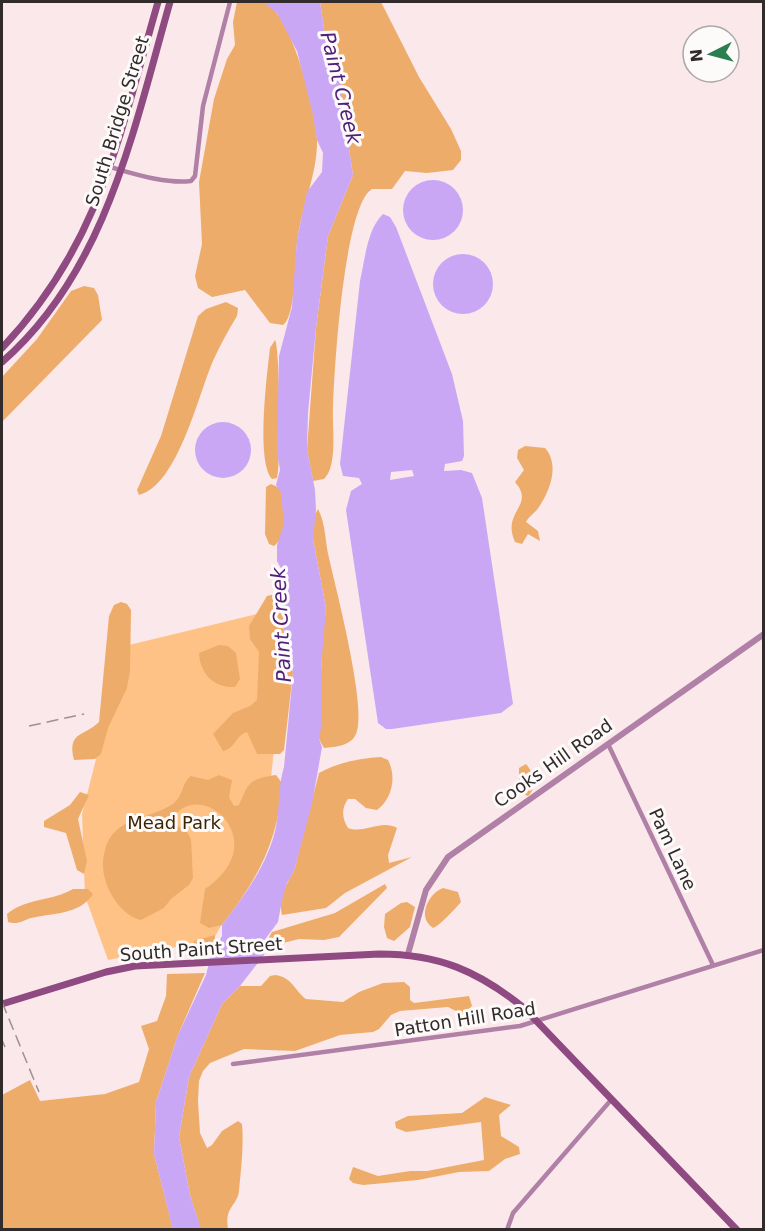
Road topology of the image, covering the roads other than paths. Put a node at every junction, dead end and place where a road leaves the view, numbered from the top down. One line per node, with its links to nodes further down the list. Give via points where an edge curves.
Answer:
1 (158, 2): 4 (main road, South Bridge Street)
2 (170, 2): 5 (main road, South Bridge Street)
3 (230, 2): 5 (street, via 203,106 195,176 183,182)
4 (110, 167): 5 (street); 6 (main road, South Bridge Street, via 94,211 65,268)
5 (121, 170): 7 (main road, South Bridge Street, via 99,228 67,285)
6 (2, 348)
7 (2, 362)
8 (764, 634): 9 (street, Cooks Hill Road)
9 (608, 744): 11 (street, Cooks Hill Road, via 448,857 426,890); 12 (street, Pam Lane)
10 (764, 950): 12 (street, Patton Hill Road)
11 (408, 954): 13 (main road, South Paint Street, via 152,964 106,972); 14 (main road, South Paint Street, via 448,963 488,980)
12 (713, 965): 14 (street, Patton Hill Road)
13 (2, 1004)
14 (537, 1021): 15 (street, Patton Hill Road, via 480,1033); 16 (main road, South Paint Street)
15 (233, 1064)
16 (611, 1100): 17 (street, via 513,1213); 18 (main road, South Paint Street)
17 (507, 1230)
18 (737, 1230)

